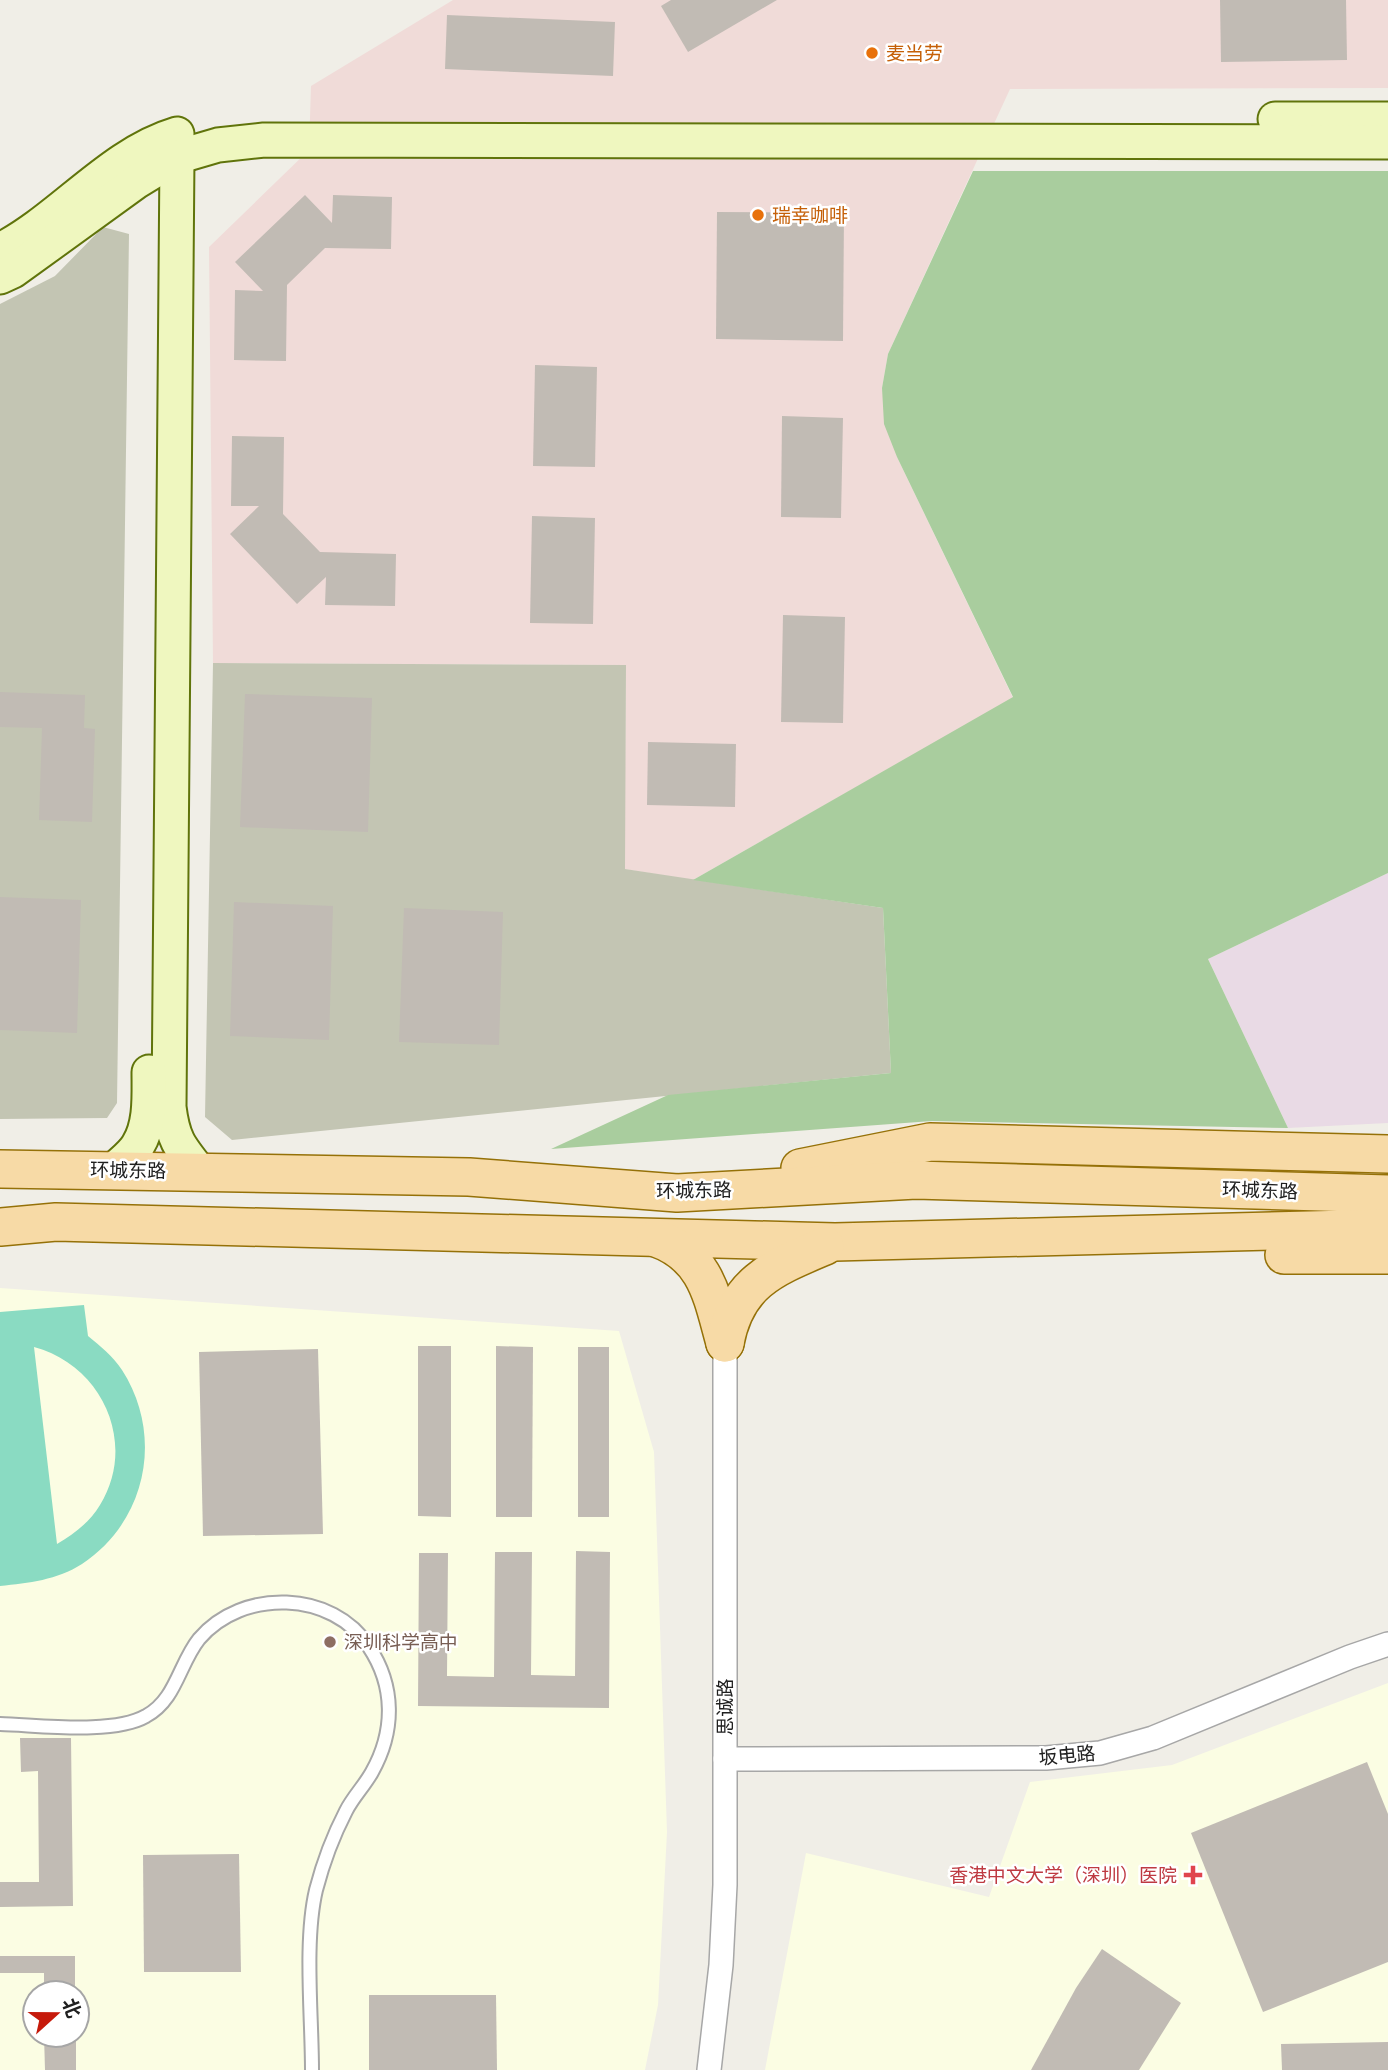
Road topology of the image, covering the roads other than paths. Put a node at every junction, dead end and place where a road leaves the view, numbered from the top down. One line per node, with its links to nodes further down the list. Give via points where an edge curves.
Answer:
1 (1388, 119): 3 (street, via 262,118 215,122)
2 (1388, 142): 3 (street, via 264,140)
3 (164, 152): 4 (street, via 128,158); 5 (street); 8 (street, via 149,1106 138,1146); 9 (street, via 169,1107 177,1144)
4 (0, 250)
5 (0, 277)
6 (1388, 1154): 10 (main road, via 930,1142)
7 (0, 1169): 8 (main road, 环城东路)
8 (114, 1170): 9 (main road, 环城东路)
9 (199, 1171): 10 (main road, 环城东路, via 469,1177)
10 (677, 1193): 11 (main road, 环城东路, via 916,1180)
11 (1388, 1194)
12 (0, 1227): 14 (main road, 环城东路, via 56,1222)
13 (1388, 1228): 15 (main road, 环城东路)
14 (656, 1238): 15 (main road, 环城东路); 17 (main road, via 680,1249 699,1268)
15 (835, 1242): 16 (main road, via 913,1250); 17 (main road, via 780,1265 756,1282 738,1304)
16 (1388, 1255)
17 (725, 1343): 20 (street, 思诚路)
18 (1388, 1644): 20 (street, 坂电路, via 1153,1738 1100,1753 1046,1758)
19 (0, 1724): 21 (lane, via 106,1727 148,1716 165,1701 200,1638 220,1620 258,1605 299,1603 325,1611 349,1625 368,1644 382,1668 390,1722 372,1773 328,1850 316,1893 310,1937)
20 (725, 1759): 22 (street, 思诚路, via 722,1939)
21 (312, 2070)
22 (709, 2070)

